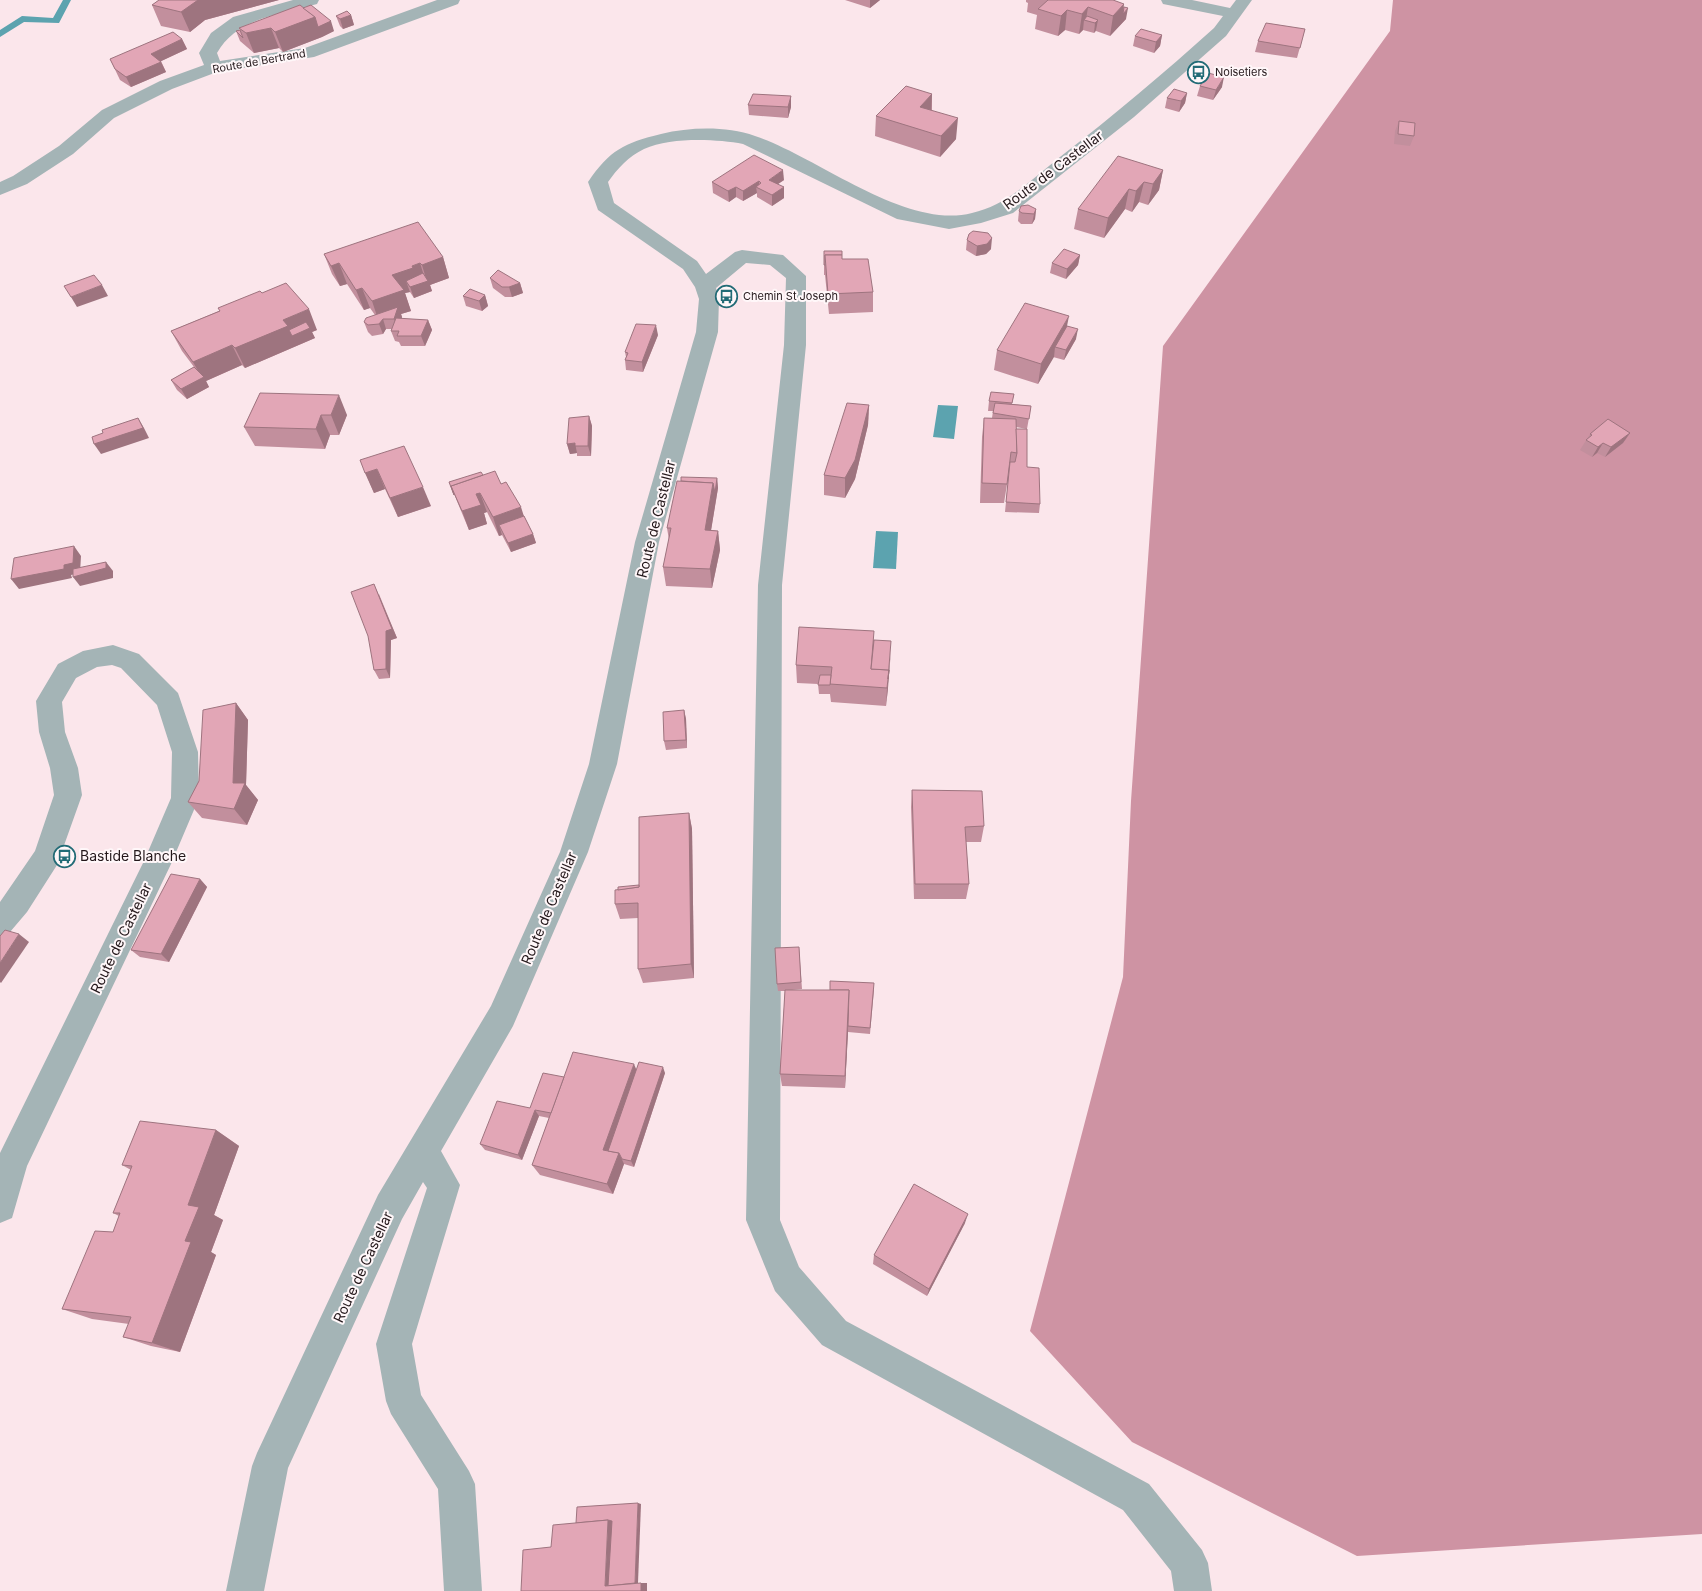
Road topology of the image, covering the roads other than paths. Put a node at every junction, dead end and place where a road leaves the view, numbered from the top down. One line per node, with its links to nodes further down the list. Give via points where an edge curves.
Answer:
1 (311, 0): 5 (street, via 239,21 217,37 208,53)
2 (452, 0): 5 (street, Route de Bertrand, via 308,53)
3 (1168, 0): 4 (street)
4 (1239, 7): 7 (street, Route de Castellar, via 1220,32 1193,57 1082,149 1006,209 974,219 950,223 904,215 749,140 720,134 671,137 638,145 613,162 598,182 605,206 690,265)
5 (214, 67): 6 (street, Route de Bertrand, via 166,85 108,114 66,150)
6 (0, 189)
7 (705, 287): 9 (street, Route de Castellar, via 709,299 707,332 647,542 603,764 574,852 502,1016); 13 (street, via 742,256 776,259 796,276 795,345 770,585 763,1220 786,1279 834,1332 1136,1496 1189,1563)
8 (0, 923): 10 (street, Route de Castellar, via 47,856 68,795 64,768 52,732 49,700 67,671 92,658 113,655 130,661 169,700 185,752 185,798 157,864 12,1163)
9 (423, 1152): 11 (street, Route de Castellar, via 390,1207 270,1466); 12 (street, via 444,1185 394,1344 404,1401 456,1484)
10 (0, 1206)
11 (245, 1591)
12 (463, 1591)
13 (1193, 1591)

